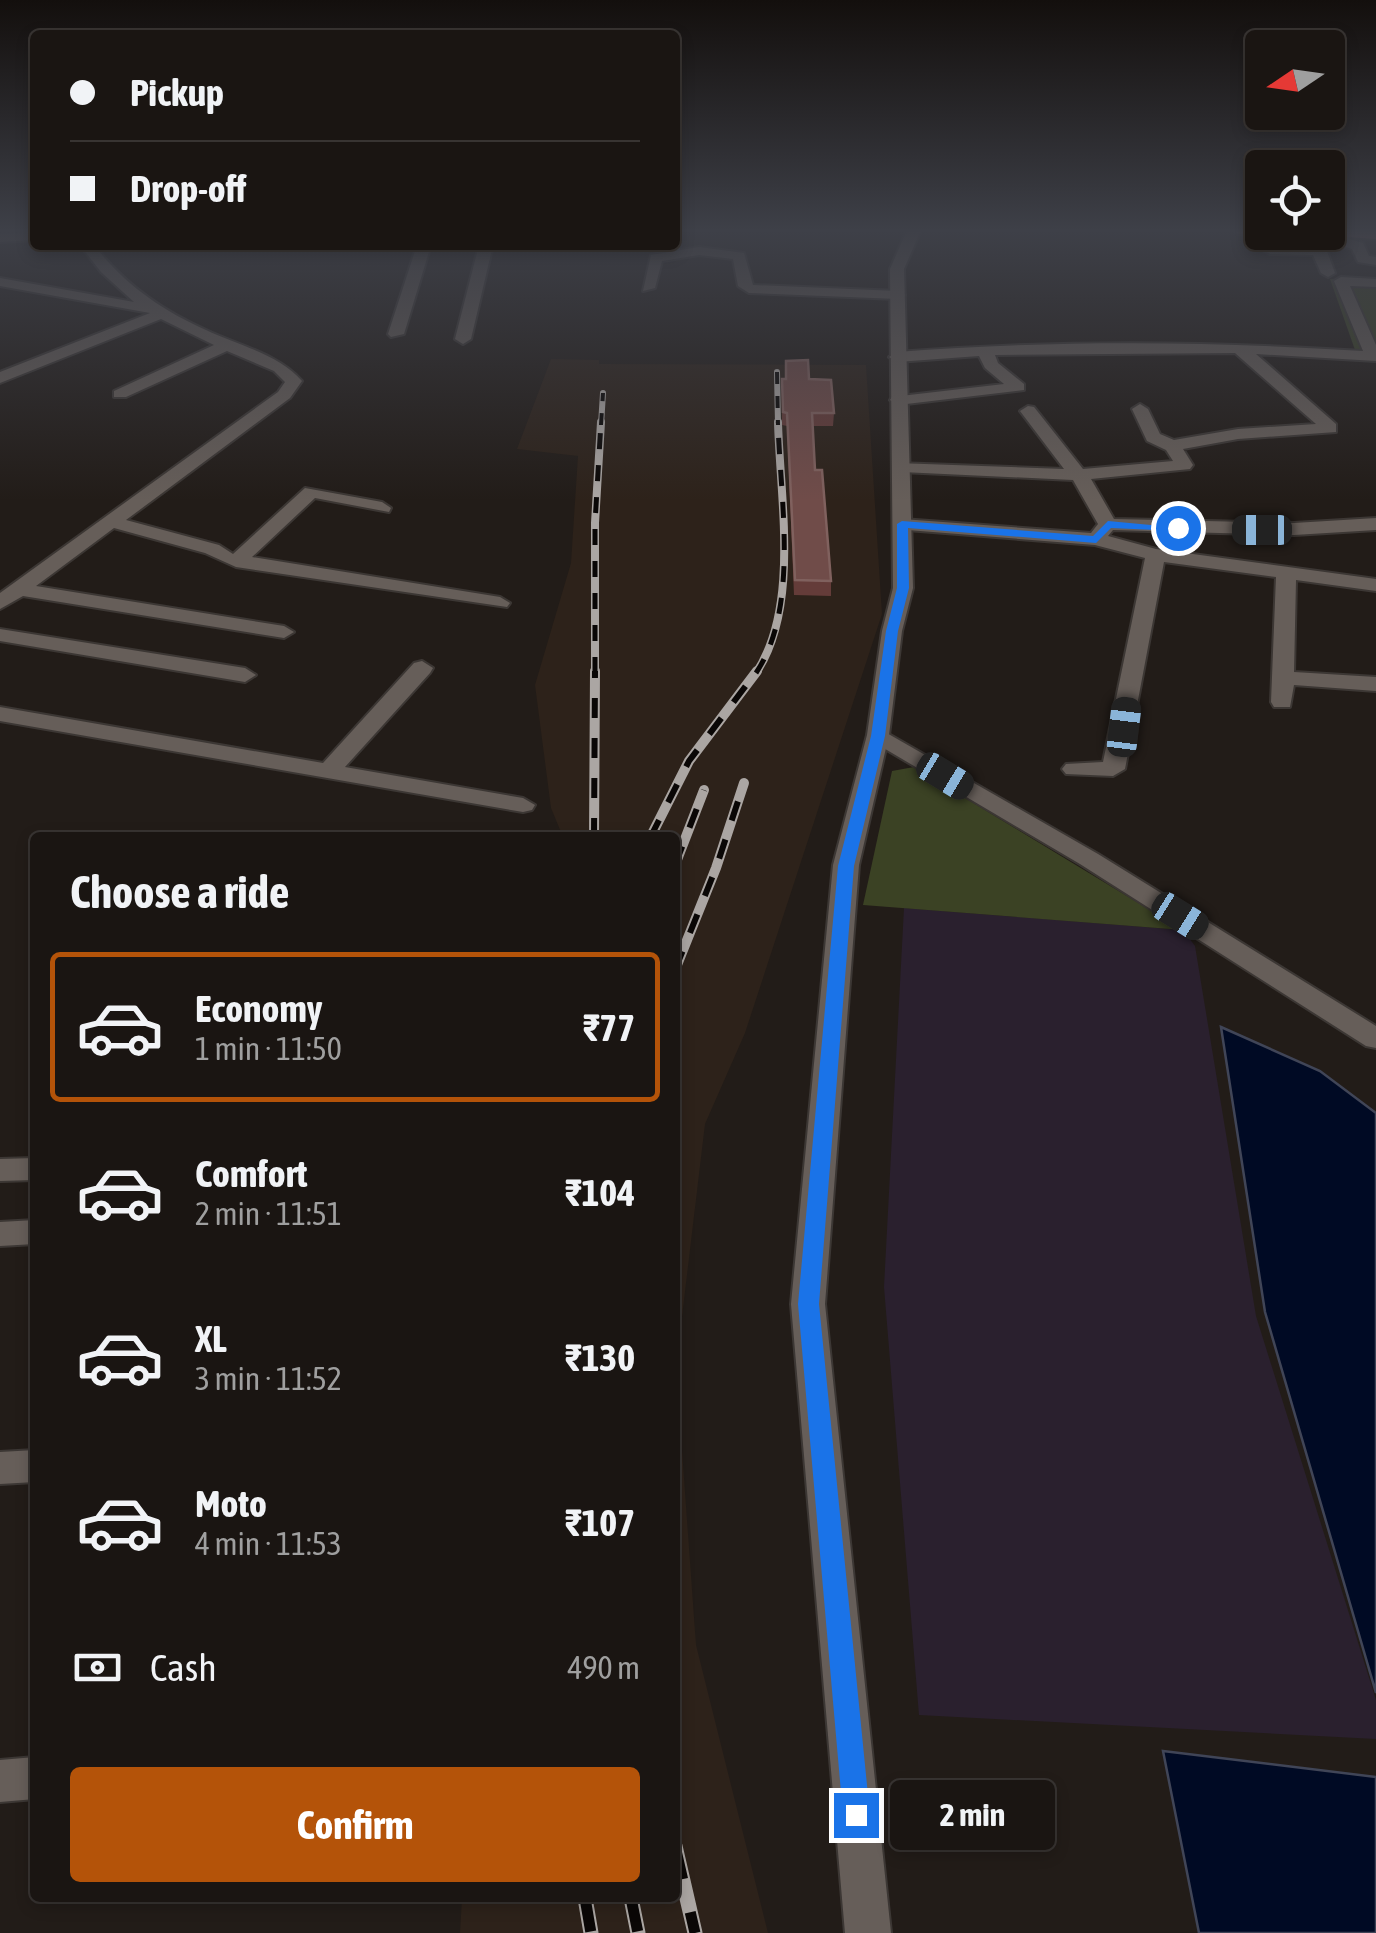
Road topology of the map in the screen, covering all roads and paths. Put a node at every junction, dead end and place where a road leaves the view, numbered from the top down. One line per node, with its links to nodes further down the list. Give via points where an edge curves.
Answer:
1 (132, 320): 14 (street)
2 (173, 320): 9 (street)
3 (401, 320): 7 (street)
4 (467, 320): 8 (street)
5 (898, 320): 13 (street)
6 (1358, 320): 12 (street)
7 (396, 334)
8 (463, 338)
9 (228, 345): 15 (street); 23 (street, via 294,381)
10 (1236, 347): 11 (street); 12 (street); 19 (street, via 1330,428)
11 (985, 350): 13 (street); 16 (street, via 991,366 1018,387)
12 (1374, 356)
13 (898, 357): 16 (street)
14 (0, 378)
15 (120, 394)
16 (898, 400): 20 (street)
17 (1140, 409): 19 (street, via 1152,437)
18 (1028, 411): 21 (street)
19 (1172, 446): 21 (street, via 1184,465)
20 (902, 467): 21 (street); 24 (street)
21 (1078, 475): 26 (street)
22 (382, 508): 28 (street, via 311,492)
23 (112, 522): 28 (street); 31 (street)
24 (902, 524): 26 (street); 42 (street, via 903,588)
25 (1376, 524): 26 (street)
26 (1102, 532): 27 (street)
27 (1155, 555): 29 (street); 43 (street, via 1112,769)
28 (236, 561): 33 (street)
29 (1286, 574): 30 (street); 38 (street)
30 (1376, 585)
31 (19, 590): 32 (street); 34 (street)
32 (0, 602)
33 (500, 603)
34 (284, 632)
35 (0, 635): 37 (street)
36 (422, 668): 44 (street)
37 (245, 675)
38 (1283, 678): 39 (street); 40 (street)
39 (1376, 684)
40 (1282, 702)
41 (0, 714): 44 (street)
42 (878, 736): 46 (street); 55 (street, via 846,866 808,1304)
43 (1074, 770)
44 (329, 771): 45 (street)
45 (523, 805)
46 (1371, 1030)
47 (30, 1169): 48 (street)
48 (0, 1170)
49 (30, 1232): 50 (street)
50 (0, 1234)
51 (30, 1466): 52 (street)
52 (0, 1468)
53 (30, 1778): 54 (street)
54 (0, 1781)
55 (868, 1933)

